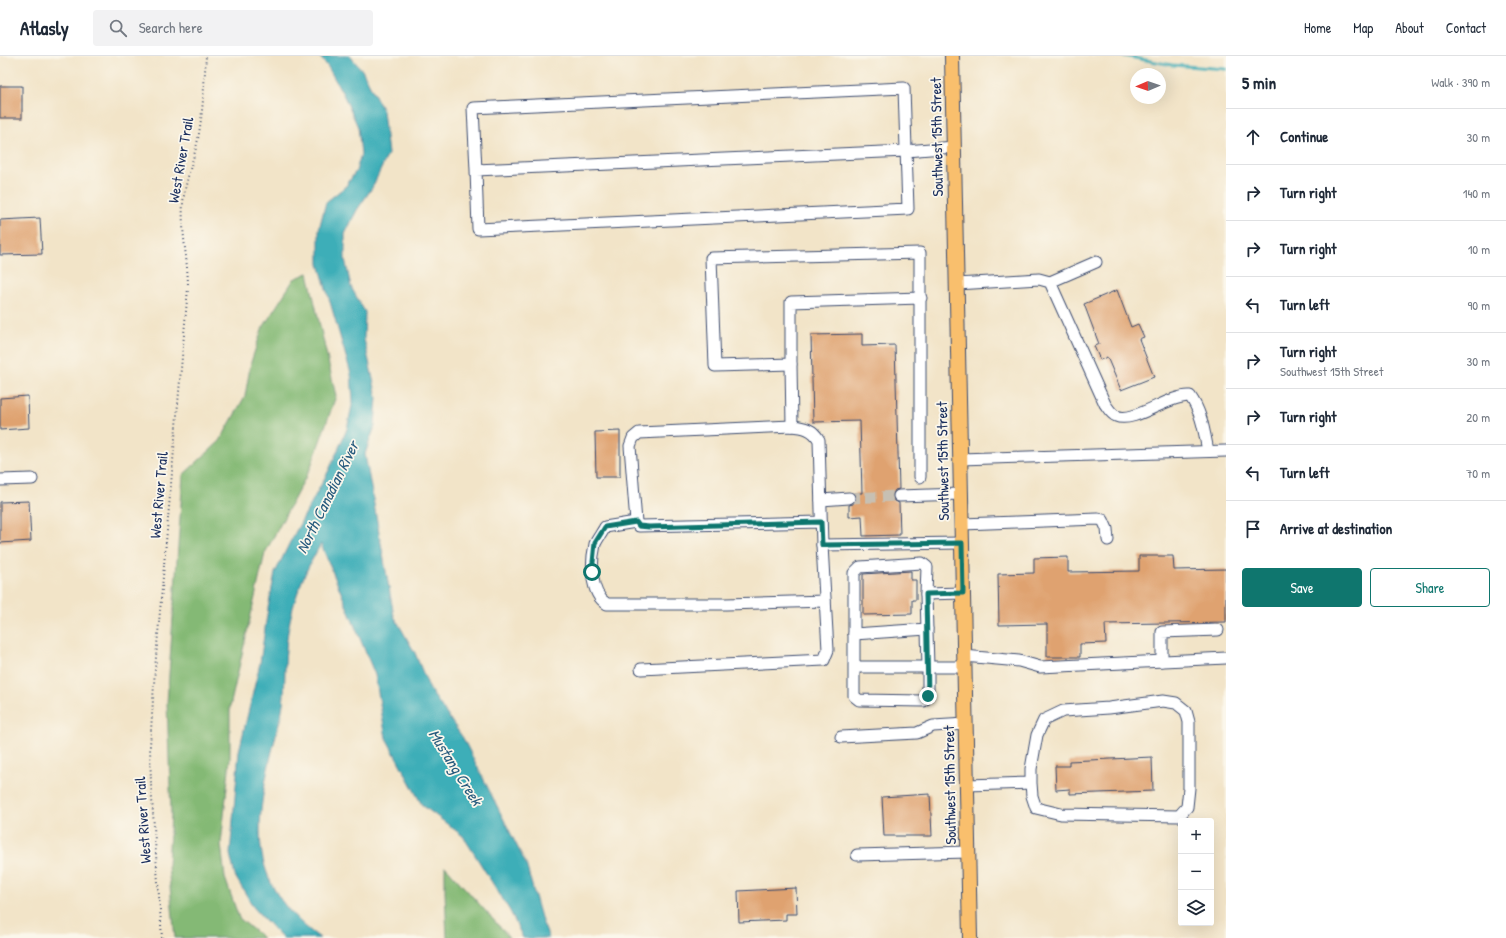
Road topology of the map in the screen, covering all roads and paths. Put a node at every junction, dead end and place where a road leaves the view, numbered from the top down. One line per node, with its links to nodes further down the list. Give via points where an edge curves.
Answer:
1 (206, 56): 46 (path, West River Trail, via 197,143 183,205 188,288 150,746)
2 (952, 56): 3 (main road, Southwest 15th Street)
3 (954, 147): 4 (lane); 8 (main road, Southwest 15th Street)
4 (906, 151): 5 (lane); 5 (lane, via 908,209 478,229); 5 (lane, via 904,88 473,108)
5 (476, 170)
6 (1096, 262): 7 (lane)
7 (1050, 282): 8 (lane, via 1039,280); 12 (lane, via 1105,404 1114,415 1122,418 1183,395 1190,396 1204,424)
8 (957, 284): 14 (main road, Southwest 15th Street)
9 (922, 298): 10 (lane, via 790,302); 10 (lane, via 920,253 711,258 715,366); 15 (lane)
10 (791, 364): 11 (lane)
11 (792, 426): 21 (lane, via 807,428 820,440); 22 (lane, via 639,433 633,438 630,446)
12 (1208, 451): 13 (lane); 14 (lane)
13 (1226, 451)
14 (960, 459): 18 (main road, Southwest 15th Street)
15 (920, 477)
16 (32, 479): 17 (lane)
17 (0, 480)
18 (961, 494): 19 (lane); 24 (main road, Southwest 15th Street)
19 (899, 496)
20 (848, 498): 21 (lane)
21 (821, 500): 23 (lane)
22 (636, 522): 23 (lane, via 639,526 649,527); 30 (lane, via 605,527 595,543 592,572 596,592 607,604)
23 (821, 522): 27 (lane)
24 (962, 524): 25 (lane, via 1098,519 1103,520); 26 (main road, Southwest 15th Street)
25 (1108, 540)
26 (962, 543): 27 (lane); 28 (main road, Southwest 15th Street)
27 (822, 545): 30 (lane)
28 (963, 593): 29 (lane); 36 (main road, Southwest 15th Street)
29 (926, 594): 31 (lane); 33 (lane, via 925,564 860,567 854,574)
30 (825, 601): 39 (lane, via 828,650 824,660)
31 (927, 629): 33 (lane); 38 (lane)
32 (1218, 630): 35 (lane, via 1162,632)
33 (854, 634): 37 (lane)
34 (1226, 658): 35 (lane)
35 (1162, 661): 36 (lane, via 1040,667 1019,661)
36 (964, 662): 38 (lane); 40 (main road, Southwest 15th Street)
37 (854, 667): 38 (lane); 38 (lane, via 854,696 859,700 924,701 928,696)
38 (928, 667)
39 (641, 669)
40 (966, 724): 41 (lane, via 933,726 917,733); 43 (main road, Southwest 15th Street)
41 (841, 737)
42 (1031, 783): 42 (lane, via 1036,808 1052,812 1111,816 1179,816 1187,807 1189,788 1189,722 1186,711 1176,703 1163,701 1063,711 1044,720 1037,735); 43 (lane)
43 (967, 785): 44 (main road, Southwest 15th Street)
44 (968, 852): 45 (lane); 47 (main road, Southwest 15th Street)
45 (857, 856)
46 (162, 938)
47 (970, 938)

